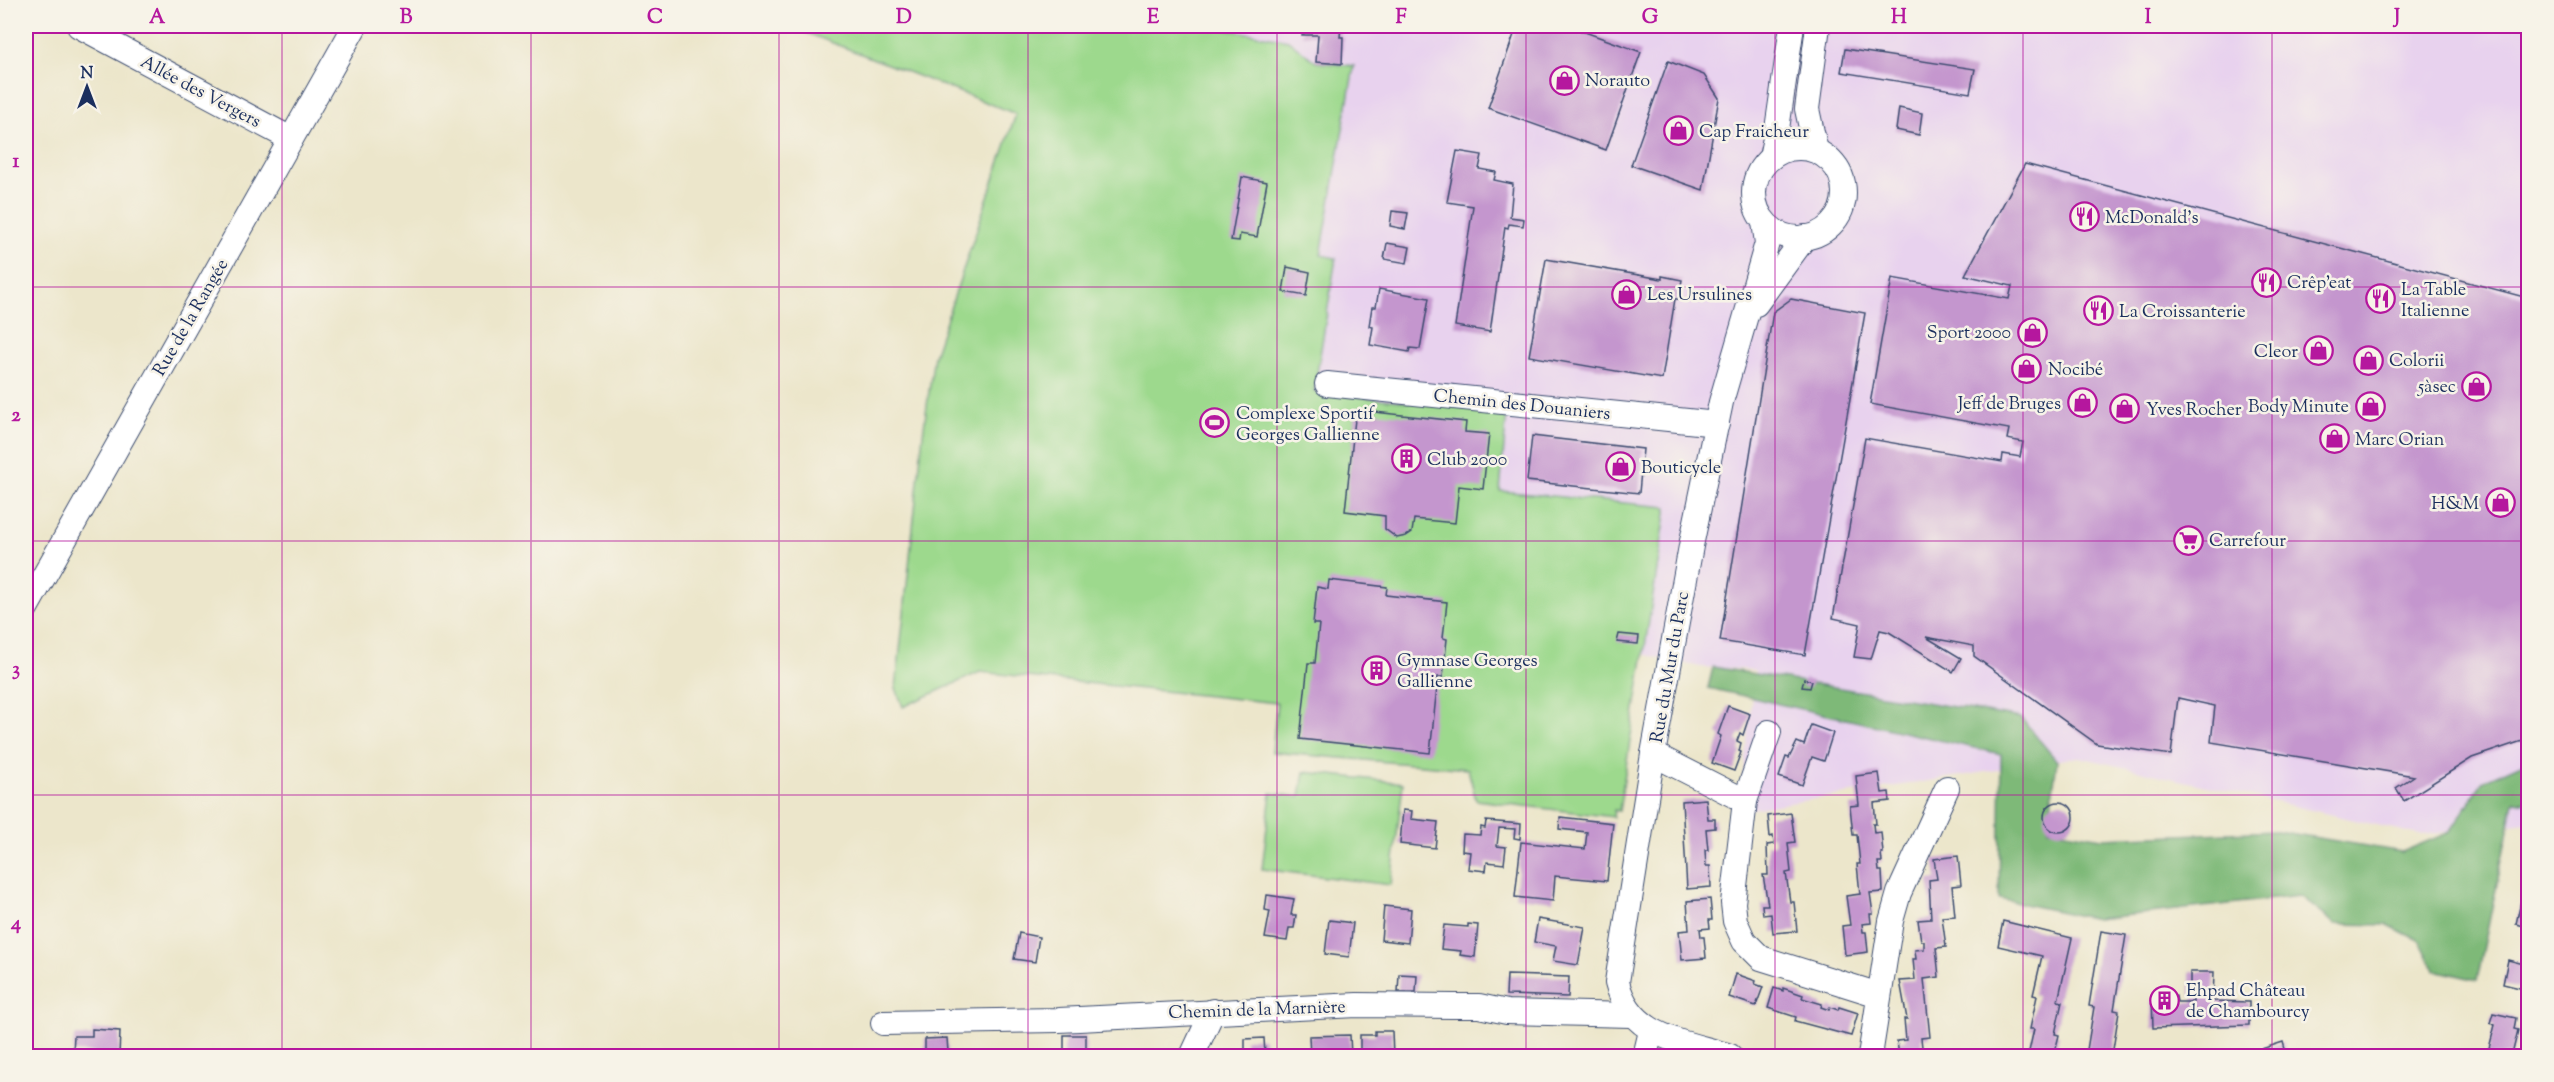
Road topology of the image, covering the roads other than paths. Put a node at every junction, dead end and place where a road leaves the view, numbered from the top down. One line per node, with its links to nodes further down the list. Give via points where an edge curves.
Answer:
1 (79, 26): 5 (street, Allée des Vergers)
2 (355, 26): 5 (street, Rue de la Rangée)
3 (1792, 26): 7 (street)
4 (1818, 26): 6 (street, via 1808,109)
5 (291, 139): 13 (street, Rue de la Rangée)
6 (1816, 151): 7 (street, via 1793,148); 9 (street, via 1834,164 1839,173 1843,200 1830,224)
7 (1771, 157): 8 (street, via 1762,166 1754,188)
8 (1764, 222): 9 (street, via 1776,231); 10 (street, Rue du Mur du Parc, via 1767,243)
9 (1805, 237): 10 (street, Rue du Mur du Parc)
10 (1744, 321): 12 (street, Rue du Mur du Parc)
11 (1328, 384): 12 (street, Chemin des Douaniers)
12 (1716, 424): 15 (street, Rue du Mur du Parc)
13 (26, 608)
14 (1769, 732): 17 (street)
15 (1653, 754): 17 (street); 20 (street, Rue du Mur du Parc, via 1617,982)
16 (1947, 788): 18 (street, via 1899,893)
17 (1745, 801): 18 (street, via 1733,903 1743,941 1761,958)
18 (1879, 995): 26 (street)
19 (1213, 1011): 20 (street, Chemin de la Marnière, via 1443,1005); 21 (street, Chemin de la Marnière, via 1059,1020); 23 (street)
20 (1631, 1015): 22 (street)
21 (883, 1023)
22 (1651, 1031): 24 (street); 25 (street)
23 (1192, 1056)
24 (1645, 1056)
25 (1730, 1056)
26 (1870, 1056)

